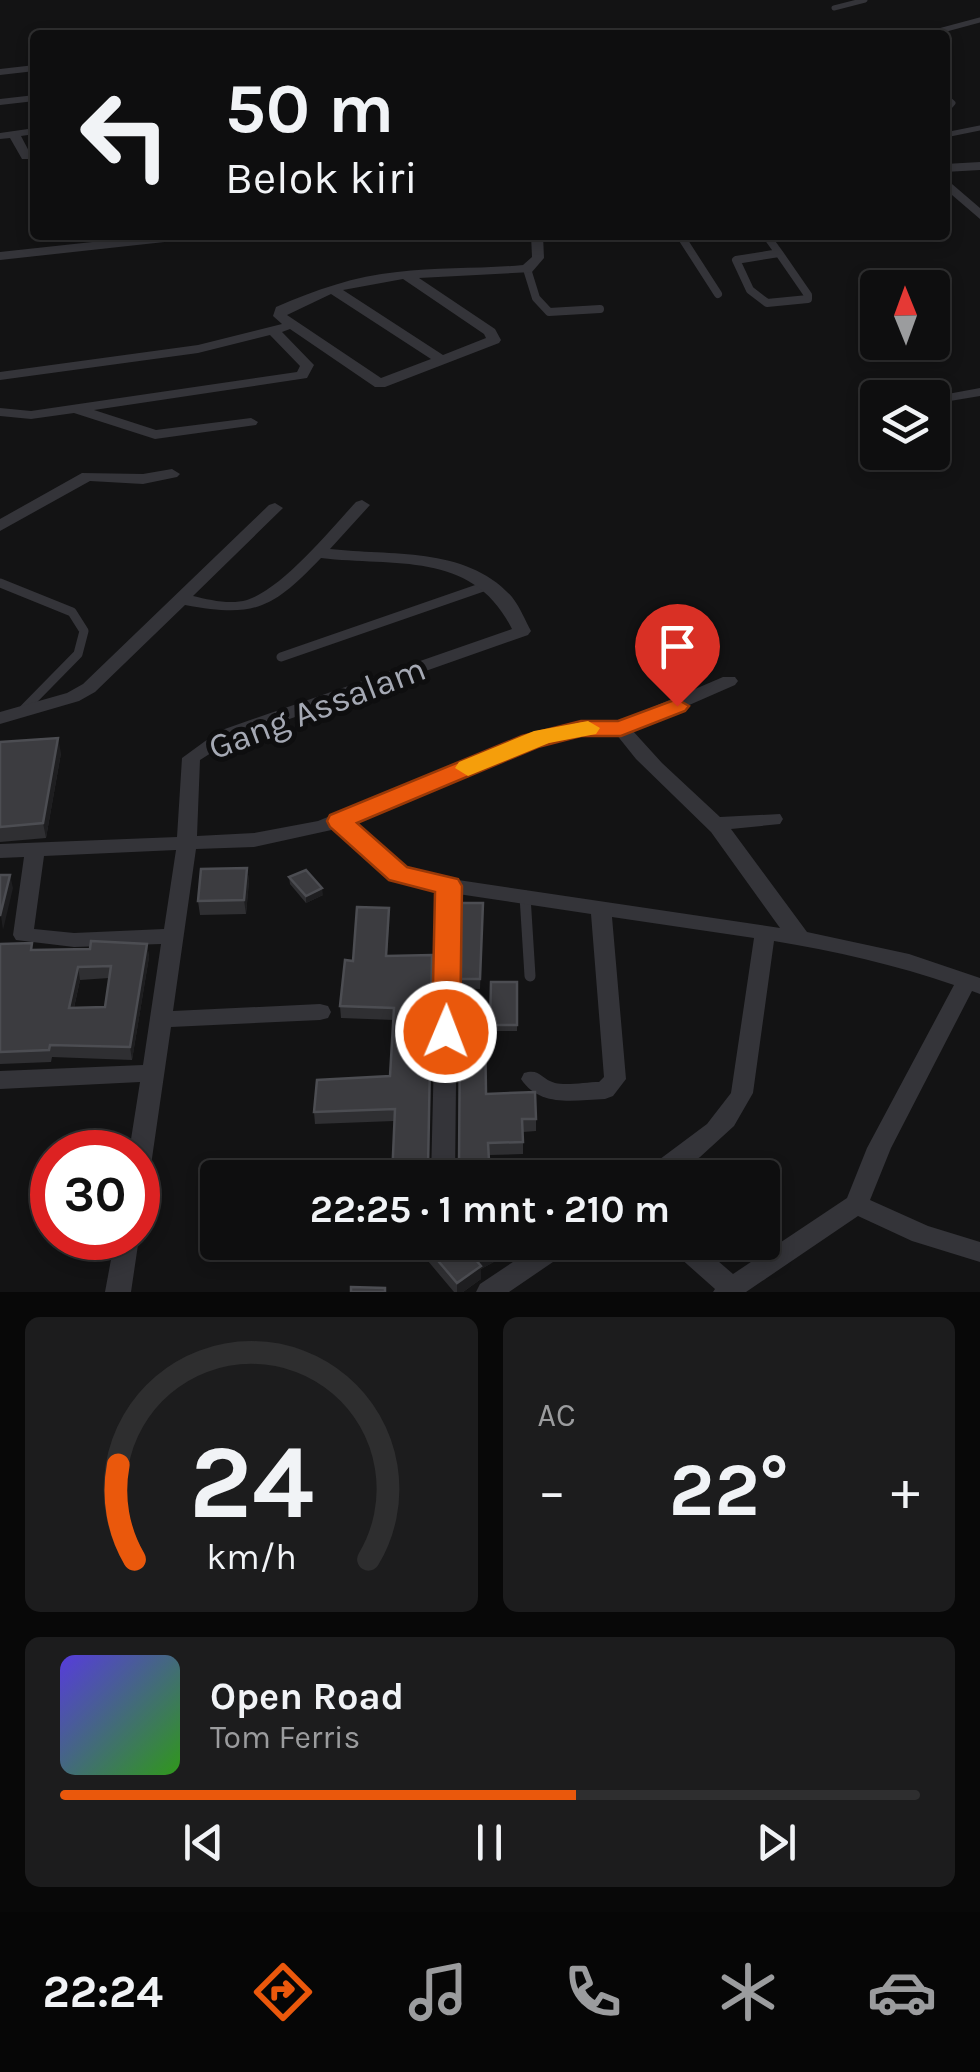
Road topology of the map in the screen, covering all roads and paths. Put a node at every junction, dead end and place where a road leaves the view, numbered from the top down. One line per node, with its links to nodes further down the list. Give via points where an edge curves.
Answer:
1 (863, 0): 2 (lane)
2 (834, 8)
3 (980, 20): 4 (lane)
4 (943, 30)
5 (30, 69): 6 (street)
6 (0, 72)
7 (30, 99): 8 (street)
8 (0, 102)
9 (980, 128): 11 (lane)
10 (7, 135): 12 (street)
11 (950, 135)
12 (26, 158)
13 (980, 166): 14 (street)
14 (950, 168)
15 (950, 187): 16 (street)
16 (980, 216)
17 (146, 240): 22 (street)
18 (537, 240): 23 (street, via 538,258)
19 (683, 240): 26 (lane)
20 (769, 240): 21 (lane)
21 (779, 254): 21 (lane, via 808,295 808,299 762,302 736,263)
22 (0, 256)
23 (527, 268): 24 (street); 27 (lane, via 541,308)
24 (406, 275): 25 (street); 30 (street, via 494,337)
25 (334, 290): 28 (street, via 280,310); 30 (street)
26 (718, 294)
27 (600, 309)
28 (292, 325): 29 (street); 30 (street, via 380,384)
29 (274, 331): 31 (street, via 198,349); 34 (street, via 306,365 302,374)
30 (443, 361)
31 (0, 376)
32 (980, 392): 33 (street)
33 (950, 397)
34 (74, 408): 35 (street); 36 (street, via 155,435)
35 (0, 412)
36 (251, 422)
37 (172, 474): 40 (street, via 136,480 87,476)
38 (362, 504): 41 (street)
39 (275, 508): 44 (street)
40 (0, 526)
41 (318, 553): 43 (street, via 426,560); 44 (street, via 255,604)
42 (0, 584): 47 (lane, via 72,612 84,631 78,654)
43 (489, 585): 45 (lane); 53 (street, Gang Assalam, via 523,628 520,634 196,751 188,768)
44 (179, 600): 47 (street, via 89,688)
45 (282, 657)
46 (729, 681): 49 (street)
47 (24, 709): 48 (street)
48 (0, 718)
49 (621, 728): 51 (street, via 543,737); 52 (street, via 637,752)
50 (773, 819): 52 (street)
51 (339, 821): 53 (street, via 254,840); 56 (street, via 398,874)
52 (715, 824): 61 (street)
53 (187, 844): 54 (street); 60 (street, Gang Assalam)
54 (35, 850): 55 (street); 60 (street, via 23,935)
55 (0, 851)
56 (448, 886): 57 (street); 70 (street)
57 (525, 896): 58 (street); 62 (lane)
58 (601, 907): 59 (street); 67 (street, via 616,1079 605,1090 550,1092)
59 (766, 934): 61 (street); 71 (street, via 742,1093 724,1126)
60 (172, 936): 65 (street, Gang Assalam)
61 (800, 938): 63 (street)
62 (530, 976)
63 (974, 984): 72 (street, via 879,1148)
64 (320, 1012): 65 (street)
65 (164, 1019): 66 (street, Gang Assalam)
66 (154, 1073): 68 (street); 69 (street, Gang Assalam)
67 (532, 1079)
68 (0, 1080)
69 (145, 1130)
70 (444, 1160)
71 (677, 1160)
72 (856, 1204): 73 (street); 77 (street)
73 (980, 1252)
74 (123, 1260): 78 (street)
75 (536, 1260): 79 (street)
76 (698, 1260): 77 (street)
77 (729, 1290)
78 (118, 1292)
79 (489, 1292)

